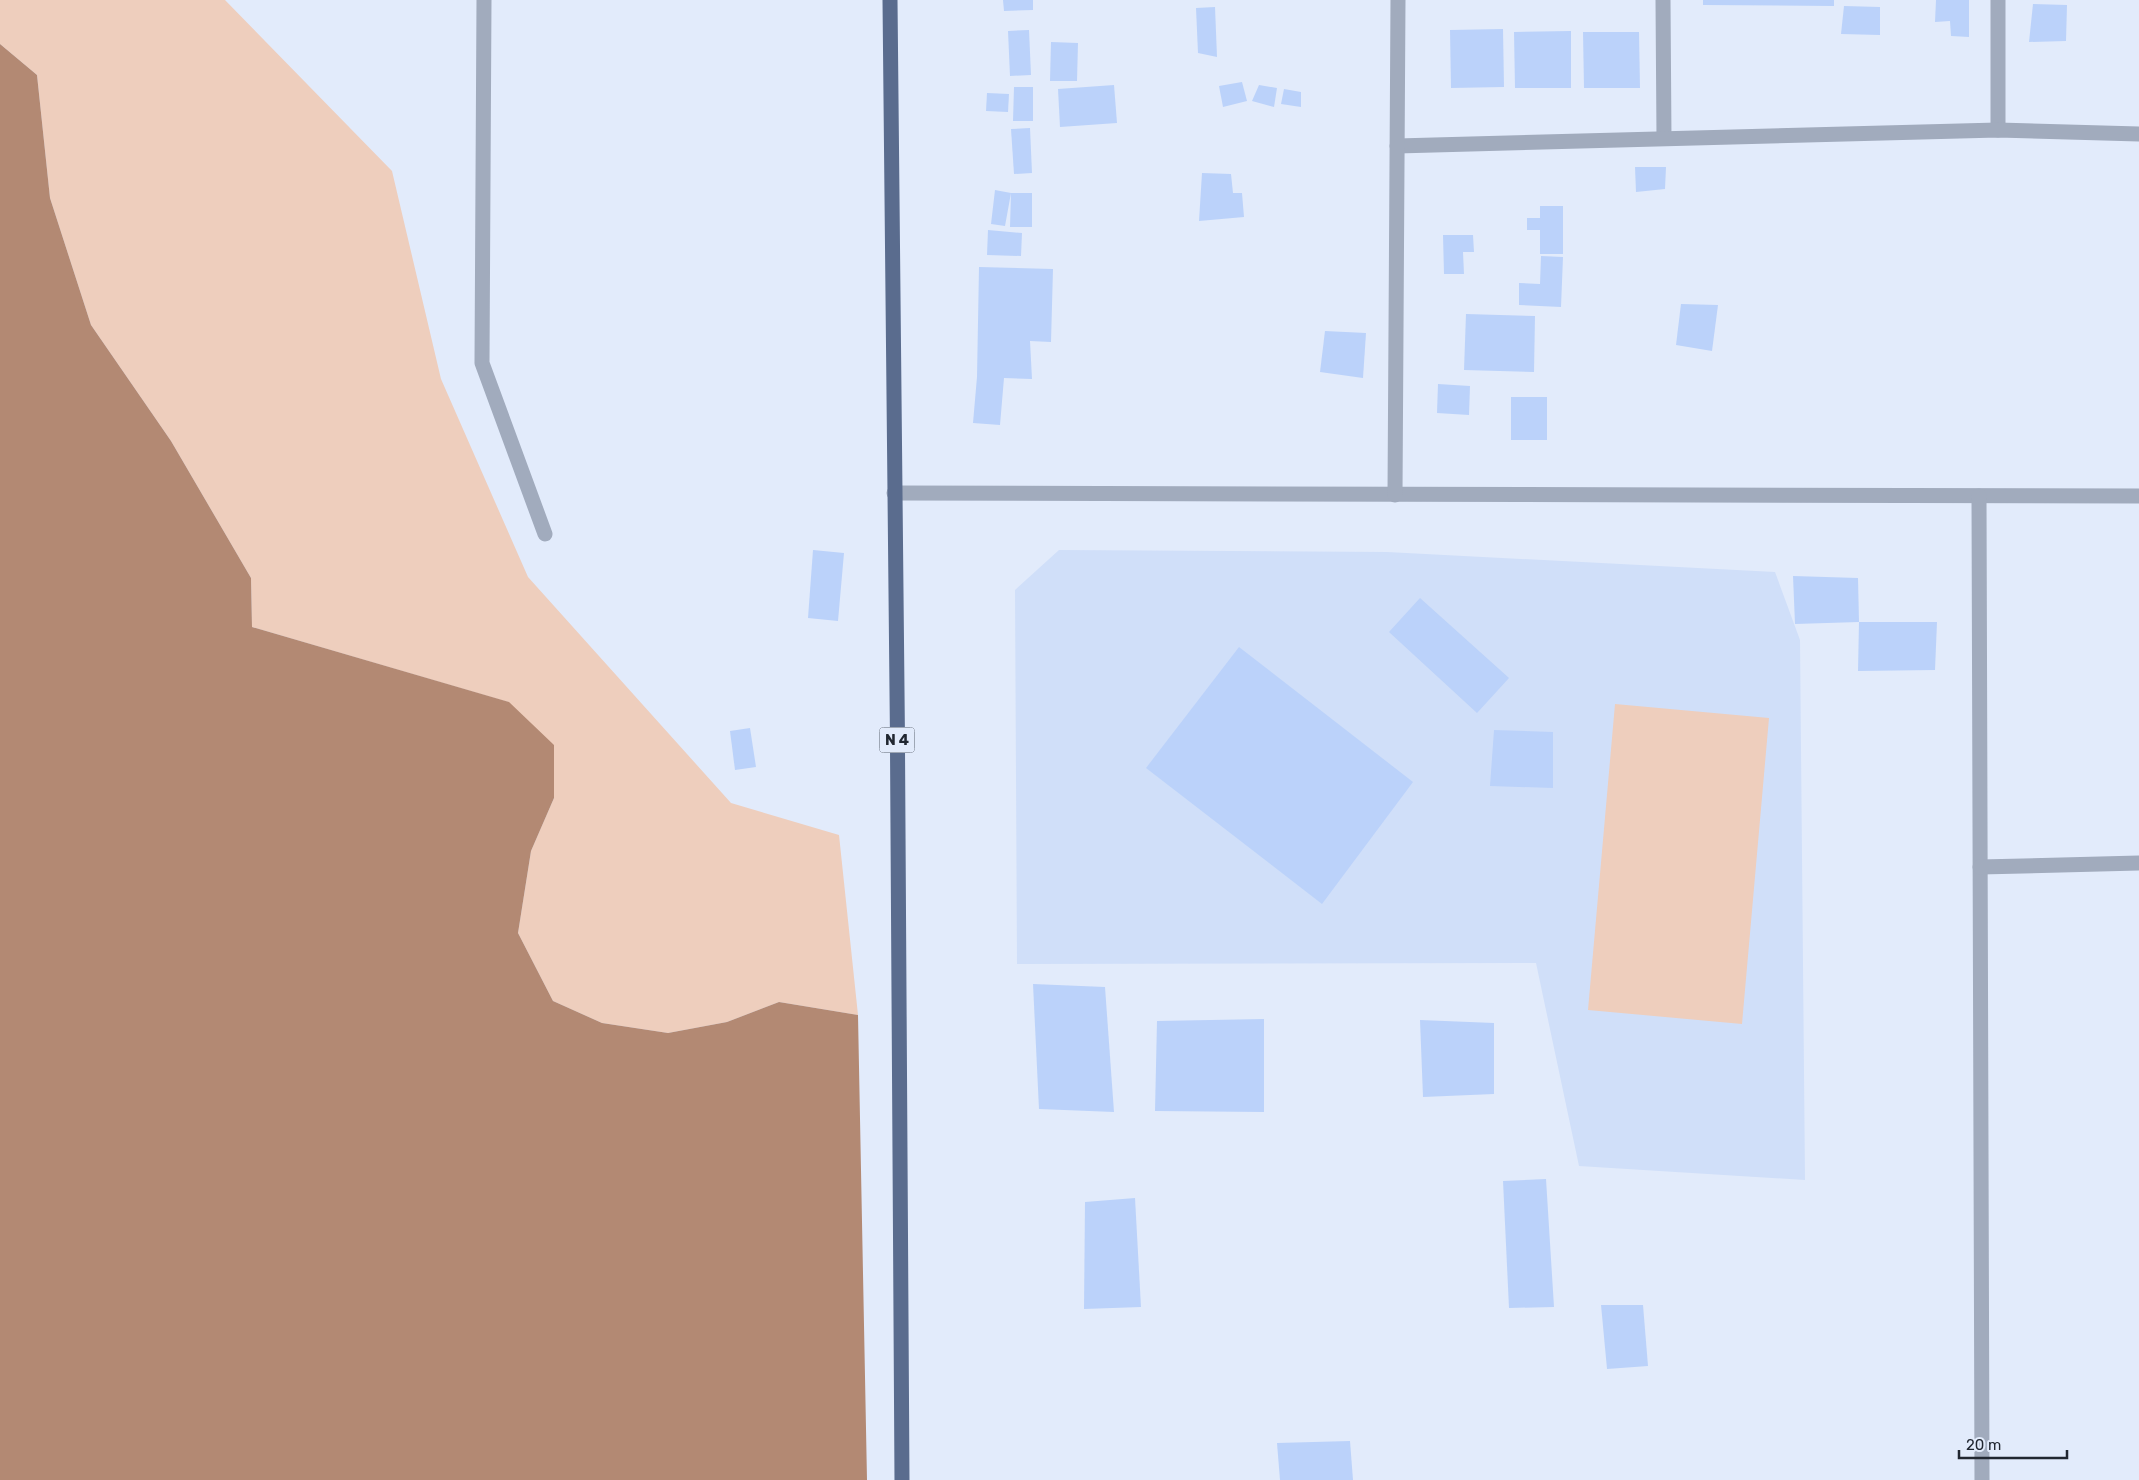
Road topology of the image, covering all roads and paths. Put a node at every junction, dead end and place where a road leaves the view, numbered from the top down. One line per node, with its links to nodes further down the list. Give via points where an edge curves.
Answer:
1 (484, 0): 14 (street, via 482,363)
2 (890, 0): 10 (highway, N 4)
3 (1398, 0): 9 (street)
4 (1663, 0): 8 (street)
5 (1998, 0): 6 (street)
6 (1998, 130): 7 (street); 8 (street)
7 (2139, 134)
8 (1664, 138): 9 (street)
9 (1397, 146): 11 (street)
10 (894, 493): 11 (street); 17 (highway, N 4, via 902,1032)
11 (1395, 495): 12 (street)
12 (1979, 496): 13 (street); 16 (street)
13 (2139, 496)
14 (544, 534)
15 (2139, 863): 16 (street)
16 (1980, 866): 18 (street)
17 (902, 1480)
18 (1982, 1480)

